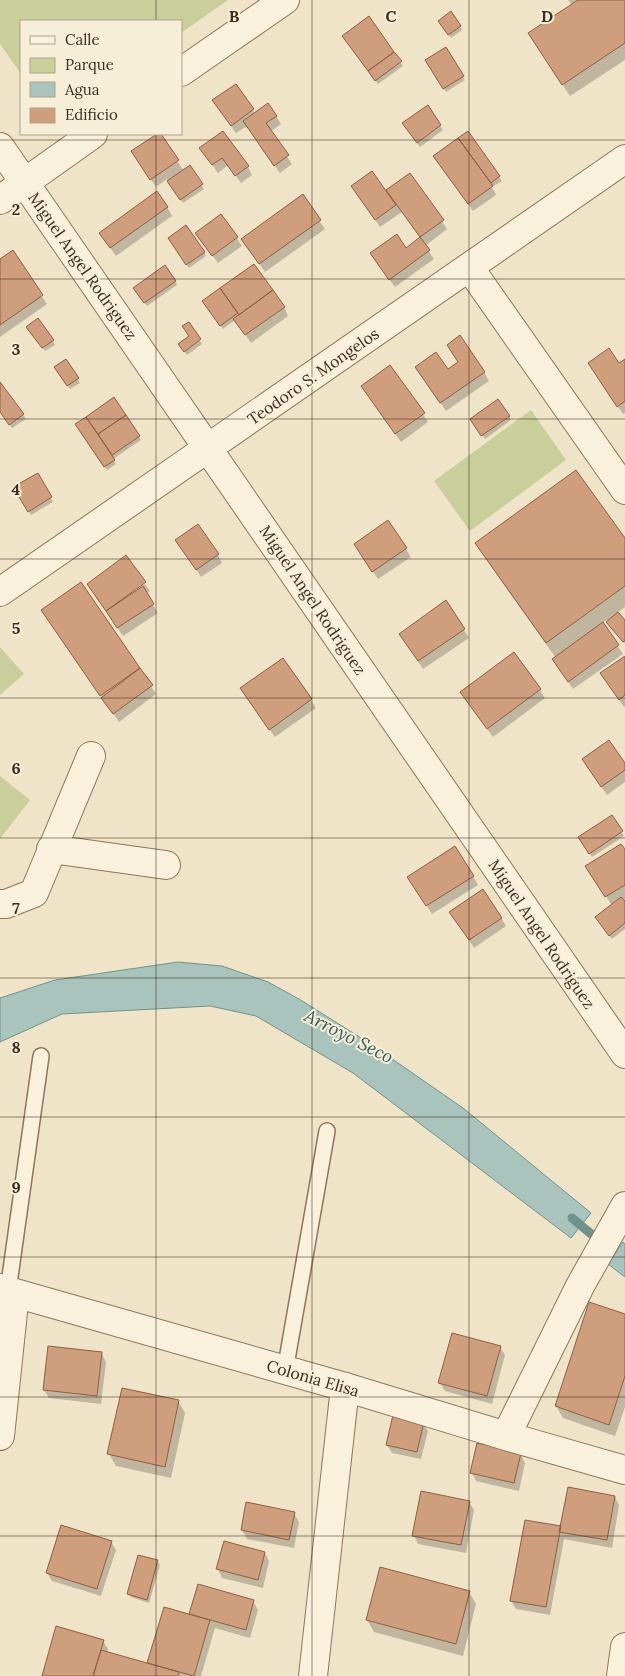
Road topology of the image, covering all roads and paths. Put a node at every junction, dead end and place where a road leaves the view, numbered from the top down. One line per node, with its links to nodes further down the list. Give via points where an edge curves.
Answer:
1 (284, 0): 2 (street)
2 (182, 71)
3 (92, 135): 6 (street)
4 (0, 147): 6 (street, Miguel Angel Rodriguez)
5 (625, 159): 8 (street, Teodoro S. Mongelos)
6 (25, 182): 7 (street); 9 (street, Miguel Angel Rodriguez)
7 (0, 200)
8 (469, 267): 9 (street, Teodoro S. Mongelos); 10 (street)
9 (209, 448): 11 (street, Teodoro S. Mongelos); 16 (street, Miguel Angel Rodriguez)
10 (625, 490)
11 (0, 592)
12 (91, 756): 13 (street)
13 (51, 849): 14 (street); 15 (street, via 34,893)
14 (166, 865)
15 (0, 904)
16 (625, 1054)
17 (41, 1056): 20 (lane)
18 (327, 1131): 21 (lane)
19 (624, 1208): 24 (street, via 580,1286)
20 (8, 1291): 21 (street, Colonia Elisa); 23 (street)
21 (285, 1371): 22 (street, Colonia Elisa)
22 (345, 1387): 24 (street, Colonia Elisa); 27 (street)
23 (0, 1436)
24 (506, 1436): 25 (street, Colonia Elisa)
25 (625, 1470)
26 (625, 1648): 28 (street)
27 (313, 1676)
28 (621, 1676)

